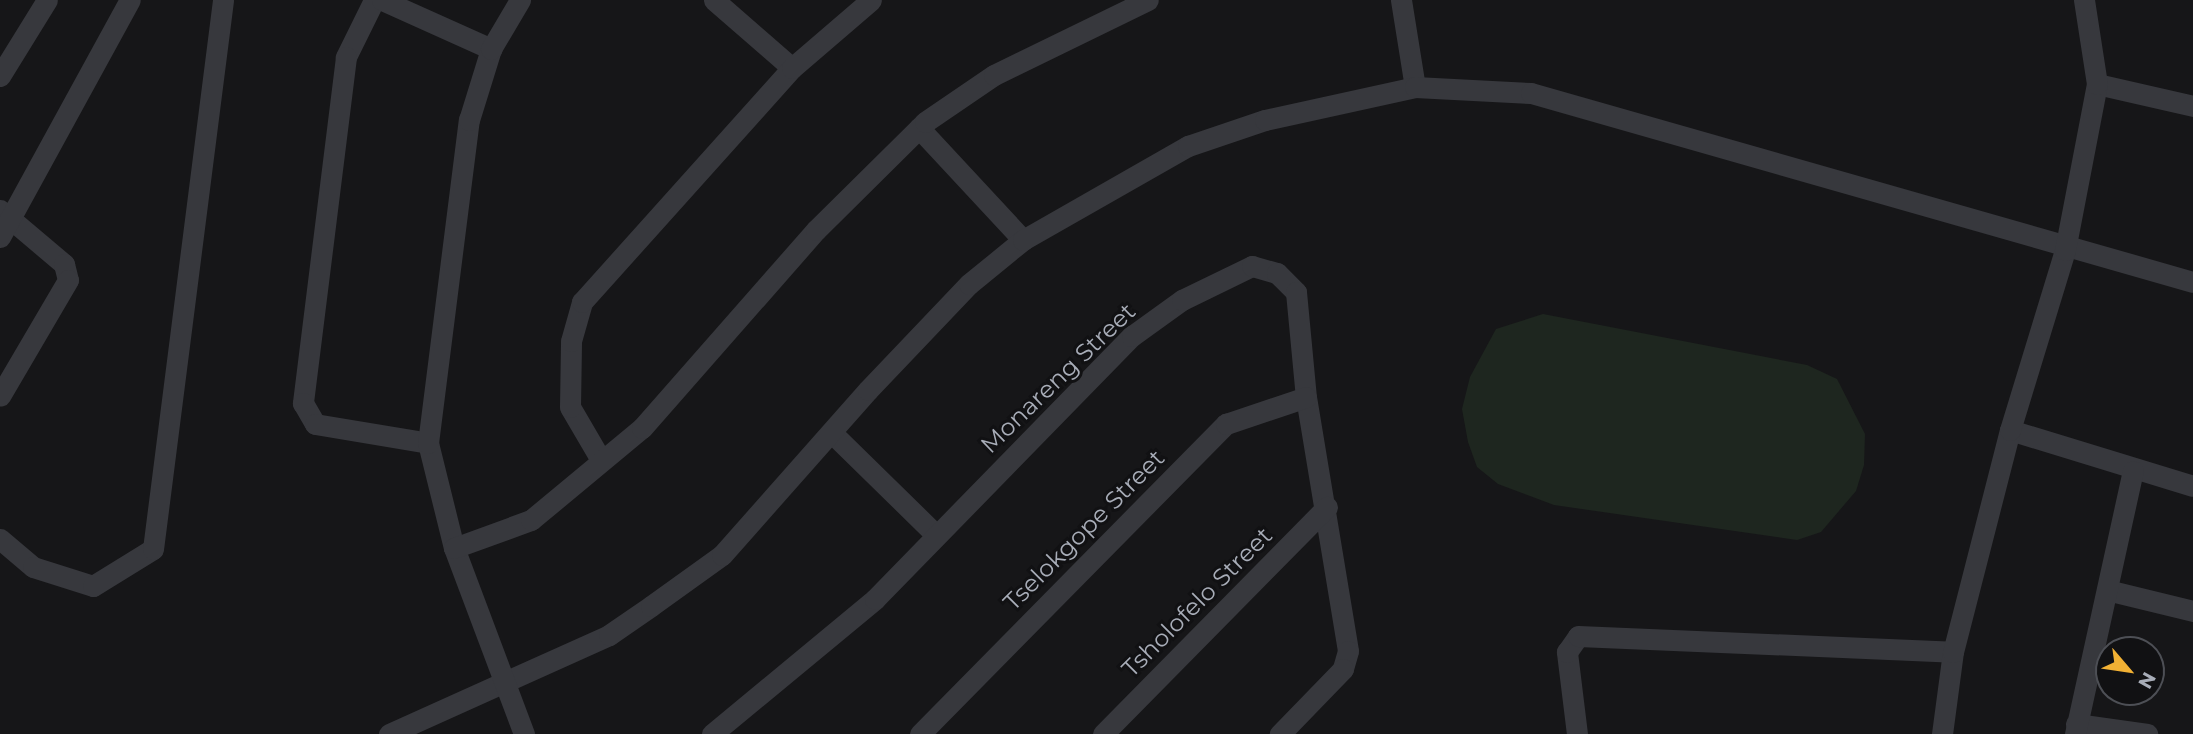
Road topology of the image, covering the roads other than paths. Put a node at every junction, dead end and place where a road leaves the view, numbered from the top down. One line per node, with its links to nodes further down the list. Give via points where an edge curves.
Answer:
1 (47, 0): 14 (street)
2 (130, 0): 19 (street)
3 (223, 0): 33 (street, via 153,549 123,573 93,586 33,567)
4 (374, 0): 27 (street, via 346,57 303,403 307,418 315,424)
5 (382, 0): 12 (street)
6 (520, 0): 12 (street)
7 (714, 0): 13 (street)
8 (871, 0): 13 (street)
9 (1148, 0): 18 (street, via 994,75)
10 (1401, 0): 16 (street)
11 (2084, 0): 15 (street)
12 (491, 49): 27 (street, via 468,128)
13 (792, 68): 28 (street, via 582,302 570,341 570,407)
14 (0, 76)
15 (2097, 84): 17 (street); 21 (street)
16 (1415, 88): 20 (street, via 1265,120 1188,146); 21 (street, via 1531,93)
17 (2193, 106)
18 (919, 128): 20 (street); 28 (street, via 816,230 679,392)
19 (3, 222): 23 (street, via 64,264 68,280)
20 (1023, 240): 26 (street, via 969,284)
21 (2065, 250): 22 (street); 25 (street)
22 (2193, 282)
23 (0, 396)
24 (1306, 397): 31 (street, Monareng Street); 32 (street, Monareng Street, via 1296,292 1277,273 1252,266 1182,300 1132,336); 43 (street, Tselokgope Street, via 1226,424)
25 (2010, 430): 29 (street); 37 (street)
26 (832, 433): 32 (street); 38 (street, via 722,555 609,635)
27 (428, 443): 34 (street)
28 (601, 460): 34 (street, via 531,520)
29 (2133, 471): 30 (street); 35 (street)
30 (2193, 486)
31 (1327, 507): 44 (street, Tsholofelo Street); 45 (street, Monareng Street, via 1348,660)
32 (936, 535): 42 (street, Monareng Street, via 875,599)
33 (0, 539)
34 (454, 548): 38 (street)
35 (2107, 590): 36 (street); 39 (street)
36 (2193, 611)
37 (1953, 652): 46 (street, via 1578,636 1567,652); 47 (street)
38 (504, 685): 40 (street); 41 (street)
39 (2076, 729): 48 (street)
40 (388, 734)
41 (524, 734)
42 (712, 734)
43 (920, 734)
44 (1103, 734)
45 (1280, 734)
46 (1577, 734)
47 (1942, 734)
48 (2147, 734)

